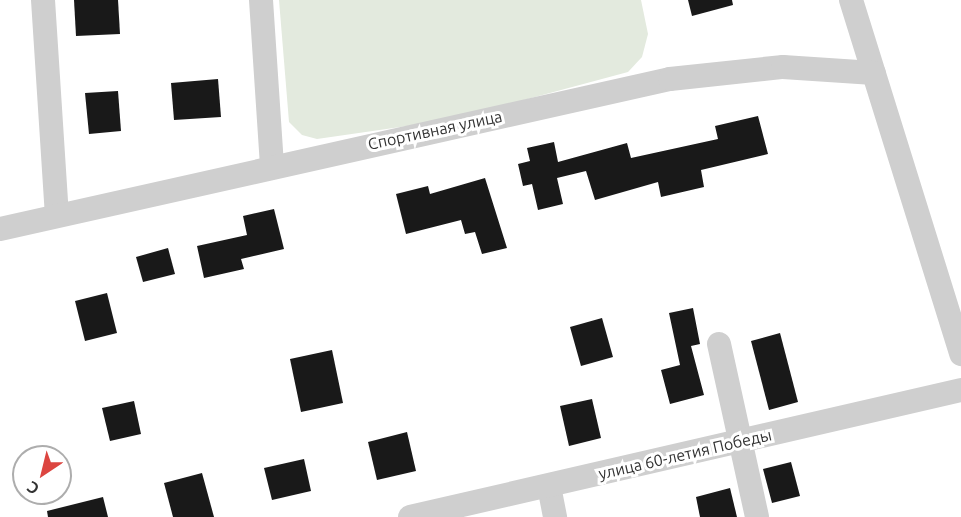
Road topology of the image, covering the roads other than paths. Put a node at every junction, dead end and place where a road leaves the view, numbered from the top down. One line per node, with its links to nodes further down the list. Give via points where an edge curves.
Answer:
1 (43, 0): 6 (street)
2 (261, 0): 5 (street)
3 (851, 0): 4 (street)
4 (874, 73): 5 (street, Спортивная улица, via 783,67 670,79); 9 (street)
5 (272, 165): 6 (street, Спортивная улица)
6 (57, 214): 7 (street, Спортивная улица)
7 (0, 229)
8 (719, 344): 11 (street)
9 (961, 354)
10 (961, 390): 11 (street, улица 60-летия Победы, via 832,423)
11 (739, 440): 12 (street, улица 60-летия Победы); 15 (street)
12 (549, 486): 13 (street, улица 60-летия Победы); 14 (street)
13 (410, 517)
14 (555, 517)
15 (757, 517)

